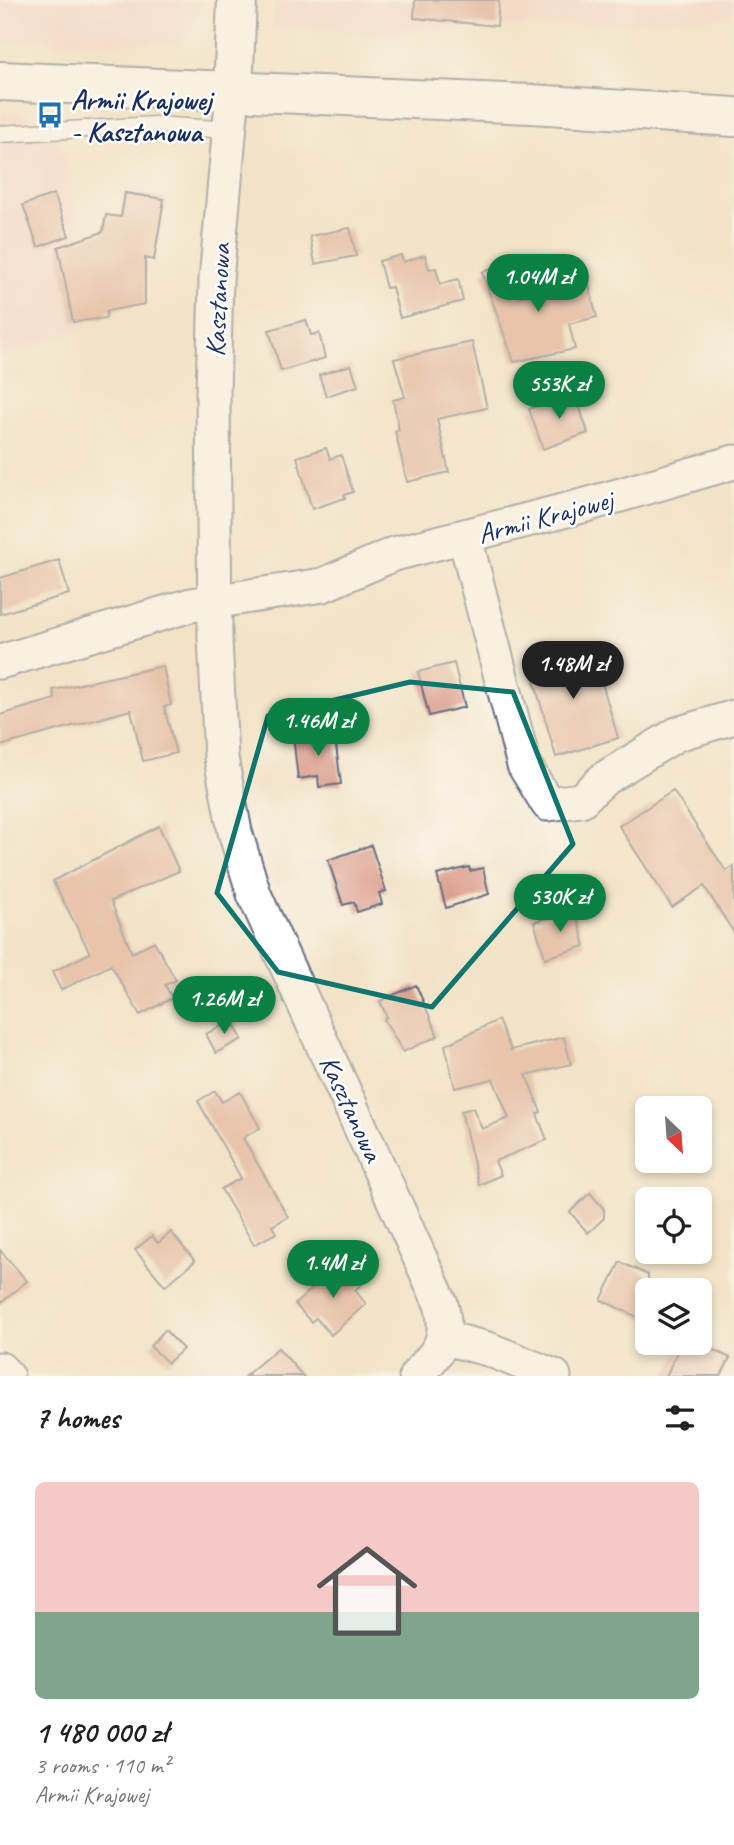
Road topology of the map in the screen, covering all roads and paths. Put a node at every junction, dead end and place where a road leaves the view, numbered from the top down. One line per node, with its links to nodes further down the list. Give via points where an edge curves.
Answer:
1 (237, 0): 3 (street, Kasztanowa)
2 (1, 77): 3 (street)
3 (233, 91): 4 (street); 5 (street, Kasztanowa)
4 (734, 117)
5 (230, 130): 6 (lane, via 155,125); 9 (street, Kasztanowa, via 216,280)
6 (0, 134)
7 (734, 462): 8 (street, Armii Krajowej)
8 (465, 538): 9 (street, via 394,554 323,585); 11 (street, Armii Krajowej, via 524,765 548,804 581,800 605,778 677,734)
9 (215, 601): 10 (street); 12 (street, Kasztanowa, via 221,758 235,832 254,894 428,1273 441,1304)
10 (0, 662)
11 (734, 717)
12 (445, 1338): 15 (street); 16 (street, via 488,1349)
13 (0, 1369): 14 (street)
14 (7, 1376)
15 (416, 1376)
16 (554, 1376)

